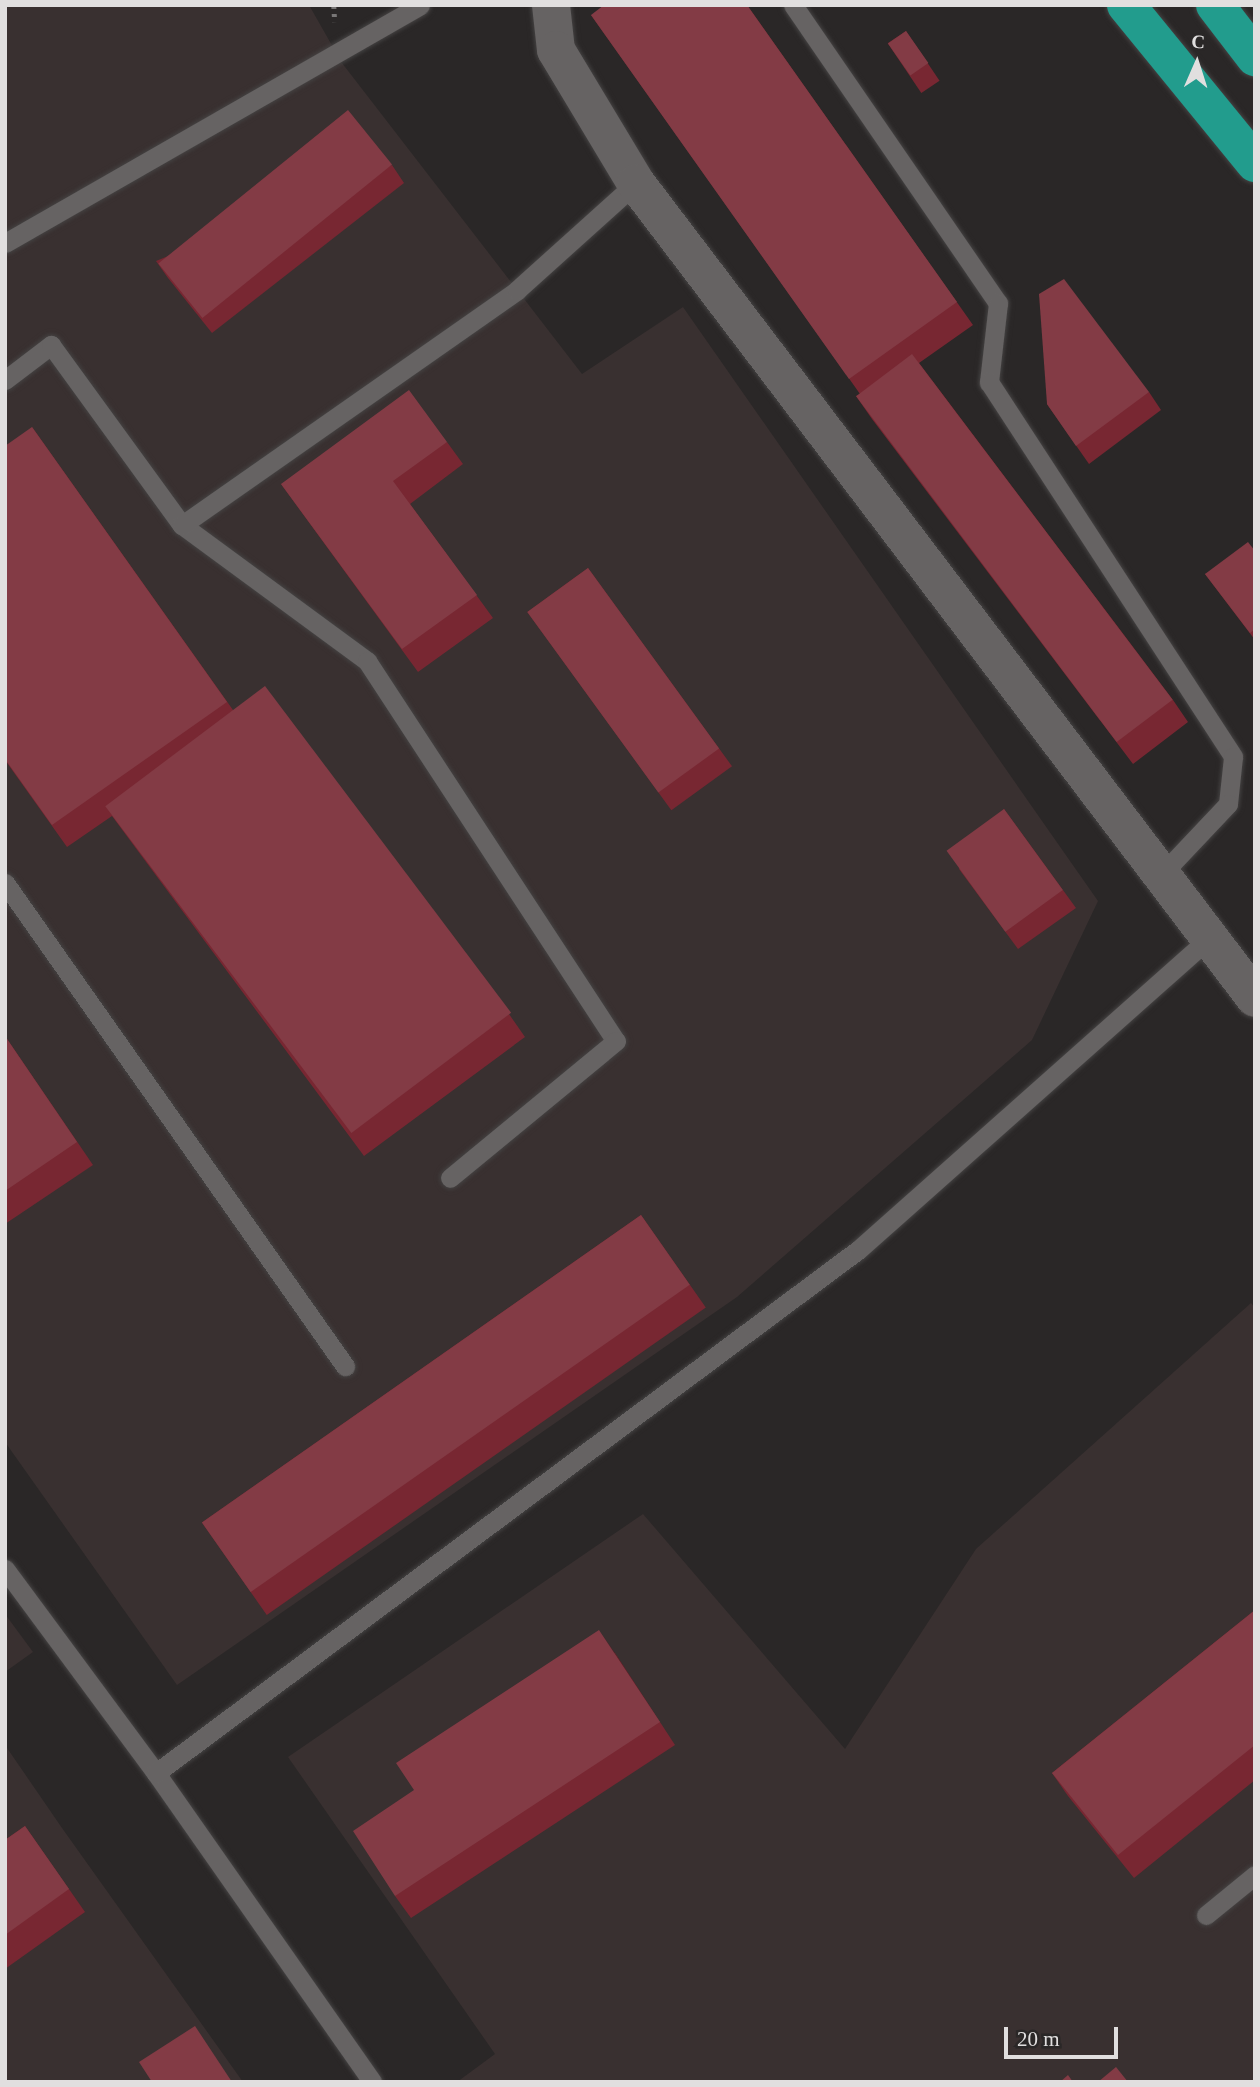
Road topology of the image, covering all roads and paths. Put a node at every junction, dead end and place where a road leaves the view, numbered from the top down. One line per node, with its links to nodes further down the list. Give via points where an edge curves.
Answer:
1 (420, 5): 9 (lane)
2 (551, 5): 8 (street, via 556,50)
3 (793, 5): 12 (lane, via 998,303 989,382 1233,757 1228,804)
4 (1126, 5): 7 (highway)
5 (1215, 5): 6 (highway)
6 (1255, 57)
7 (1255, 163)
8 (636, 183): 11 (lane, via 517,290); 12 (street)
9 (5, 243)
10 (5, 380): 11 (lane, via 51,345)
11 (182, 524): 16 (lane, via 367,661 616,1041)
12 (1160, 876): 14 (street)
13 (5, 883): 17 (lane)
14 (1208, 939): 15 (street); 19 (lane, via 858,1250)
15 (1255, 998)
16 (450, 1178)
17 (345, 1366)
18 (5, 1569): 19 (lane)
19 (156, 1773): 22 (lane)
20 (1255, 1875): 21 (lane)
21 (1206, 1915)
22 (372, 2082)

